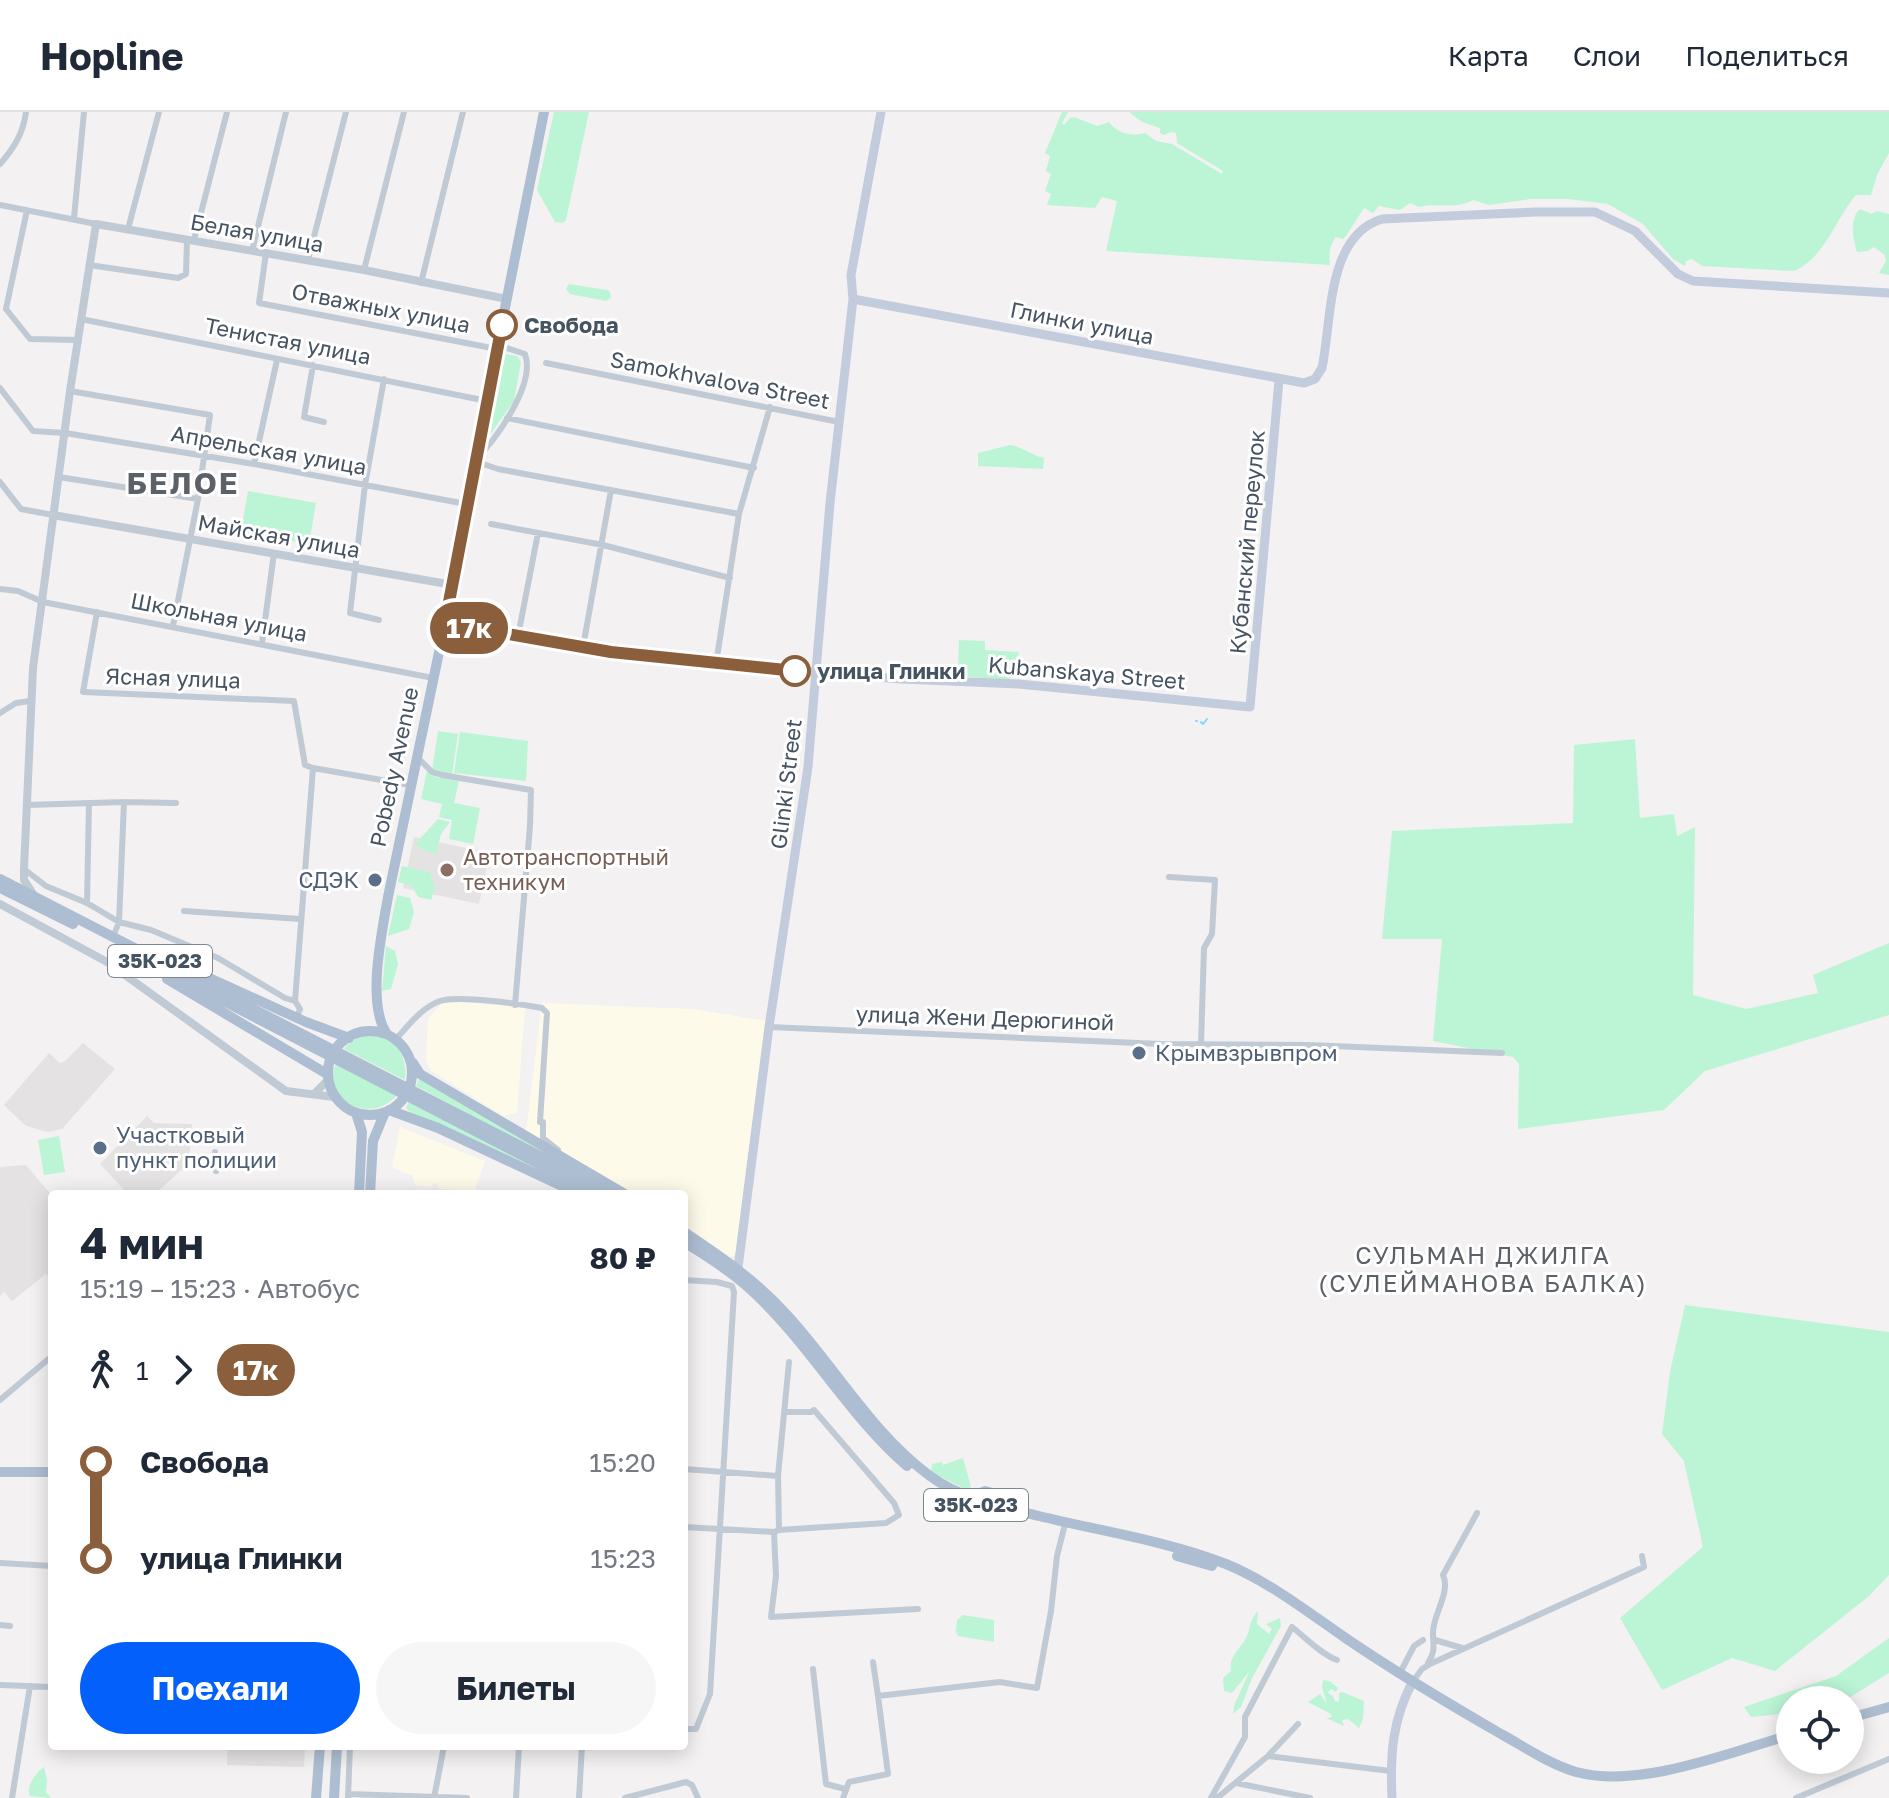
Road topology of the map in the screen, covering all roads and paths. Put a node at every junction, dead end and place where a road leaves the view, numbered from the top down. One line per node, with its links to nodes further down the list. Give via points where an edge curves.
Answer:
1 (26, 112): 11 (street, via 24,129)
2 (84, 112): 14 (street)
3 (159, 112): 16 (street)
4 (227, 112): 17 (street)
5 (286, 112): 18 (street)
6 (346, 112): 20 (street)
7 (404, 112): 22 (street)
8 (463, 112): 23 (street)
9 (544, 112): 25 (main road, Pobedy Avenue)
10 (881, 112): 26 (main road, Glinki Street, via 852,270)
11 (0, 164)
12 (0, 205): 13 (street, Белая улица)
13 (27, 210): 14 (street, Белая улица); 27 (street)
14 (74, 218): 15 (street, Белая улица)
15 (96, 224): 16 (street, Белая улица); 21 (street)
16 (128, 229): 17 (street, Белая улица)
17 (191, 239): 18 (street, Белая улица); 21 (street, via 186,274 178,278)
18 (252, 251): 19 (street, Белая улица)
19 (266, 253): 20 (street, Белая улица); 30 (street, Отважных улица, via 259,303)
20 (308, 260): 22 (street, Белая улица)
21 (89, 265): 28 (street)
22 (364, 270): 23 (street, Белая улица)
23 (421, 283): 25 (street, Белая улица)
24 (1889, 293): 35 (main road, Глинки улица, via 1693,281 1678,274 1635,231 1595,212 1382,219 1363,227 1340,261 1322,368 1315,379)
25 (507, 299): 30 (main road, Pobedy Avenue)
26 (853, 299): 35 (main road, Глинки улица); 42 (main road, Glinki Street)
27 (3, 310): 29 (street, via 30,339)
28 (81, 319): 29 (street); 31 (street, Тенистая улица)
29 (79, 340): 37 (street)
30 (497, 349): 38 (main road, Pobedy Avenue); 40 (street, via 521,351 527,357 519,400)
31 (277, 360): 33 (street, Тенистая улица); 46 (street)
32 (546, 363): 39 (street, Samokhvalova Street)
33 (313, 365): 34 (street, Тенистая улица); 41 (street, via 304,417)
34 (384, 379): 38 (street, Тенистая улица); 50 (street)
35 (1279, 380): 77 (main road, Кубанский переулок)
36 (0, 388): 43 (street, Апрельская улица, via 33,431)
37 (70, 391): 43 (street); 44 (street, via 210,415)
38 (487, 401): 45 (main road, Pobedy Avenue)
39 (770, 407): 42 (street, Samokhvalova Street); 47 (street)
40 (507, 418): 45 (street); 47 (street)
41 (324, 422)
42 (839, 422): 74 (main road, Glinki Street)
43 (65, 433): 44 (street, Апрельская улица); 48 (street)
44 (202, 458): 46 (street, Апрельская улица); 52 (street)
45 (474, 461): 51 (street); 53 (main road, Pobedy Avenue)
46 (254, 464): 50 (street, Апрельская улица)
47 (754, 468): 54 (street)
48 (59, 477): 52 (street); 55 (street)
49 (0, 482): 55 (street, via 21,509)
50 (365, 485): 53 (street, Апрельская улица); 61 (street)
51 (611, 490): 54 (street); 59 (street)
52 (198, 499): 58 (street)
53 (466, 504): 63 (main road, Pobedy Avenue)
54 (739, 514): 62 (street)
55 (53, 515): 58 (street, Майская улица); 65 (street)
56 (491, 524): 57 (street)
57 (538, 533): 59 (street); 70 (street)
58 (190, 539): 60 (street, Майская улица); 69 (street)
59 (603, 545): 62 (street); 72 (street)
60 (274, 553): 61 (street, Майская улица); 71 (street)
61 (356, 567): 63 (street, Майская улица); 67 (street, via 350,613)
62 (730, 578): 73 (street)
63 (453, 585): 68 (main road, Pobedy Avenue)
64 (0, 589): 65 (street, Школьная улица)
65 (43, 602): 66 (street, Школьная улица); 76 (street)
66 (97, 612): 69 (street, Школьная улица); 80 (street, Ясная улица, via 83,692 294,701)
67 (379, 620)
68 (445, 623): 70 (main road, Kubanskaya Street); 75 (main road, Pobedy Avenue)
69 (173, 626): 71 (street, Школьная улица)
70 (518, 636): 72 (main road, Kubanskaya Street)
71 (262, 643): 75 (street, Школьная улица)
72 (583, 648): 73 (main road, Kubanskaya Street)
73 (716, 664): 74 (main road, Kubanskaya Street)
74 (816, 672): 77 (main road, Kubanskaya Street, via 1019,684); 102 (main road, Glinki Street, via 802,811)
75 (433, 678): 79 (main road, Pobedy Avenue)
76 (30, 701): 78 (street); 85 (street)
77 (1250, 707)
78 (0, 713)
79 (416, 756): 81 (main road, Pobedy Avenue); 99 (street, via 442,775 531,790)
80 (309, 766): 81 (street); 94 (street)
81 (410, 785): 100 (main road, Pobedy Avenue, via 381,934)
82 (124, 802): 83 (street); 84 (street); 95 (street)
83 (89, 803): 85 (street); 91 (street)
84 (176, 803)
85 (27, 805): 86 (street)
86 (24, 869): 88 (street, via 17,877); 90 (street, via 26,885); 91 (street, via 46,886)
87 (1169, 877): 105 (street, via 1215,880 1212,934 1204,948)
88 (0, 879): 90 (main road, 35К-023)
89 (0, 888): 97 (main road, 35К-023)
90 (36, 898): 96 (main road, 35К-023)
91 (87, 903): 95 (street)
92 (0, 904): 109 (street, via 107,962 286,1091)
93 (184, 911): 94 (street)
94 (300, 919): 98 (street)
95 (119, 922): 96 (street); 98 (street, via 218,958)
96 (113, 937): 97 (main road, 35К-023)
97 (135, 952): 101 (main road, via 196,971); 108 (main road, via 183,990); 111 (main road, 35К-023)
98 (295, 1001): 101 (street)
99 (515, 1005): 104 (street, via 440,1001); 115 (street, via 547,1013 540,1122 543,1138)
100 (377, 1009): 103 (main road); 104 (main road, Pobedy Avenue)
101 (297, 1017): 103 (main road)
102 (769, 1027): 105 (street, улица Жени Дерюгиной); 125 (main road, Glinki Street)
103 (354, 1035): 104 (main road, via 372,1031); 108 (main road, via 333,1054)
104 (391, 1037): 107 (main road)
105 (1201, 1045): 106 (street, улица Жени Дерюгиной)
106 (1502, 1053)
107 (411, 1061): 112 (main road, via 407,1092); 115 (main road, via 420,1074)
108 (327, 1078): 109 (street); 110 (main road)
109 (314, 1094): 110 (street)
110 (334, 1097): 113 (main road)
111 (416, 1097): 120 (main road, 35К-023); 121 (main road, 35К-023)
112 (387, 1111): 113 (main road); 118 (main road, via 373,1141); 119 (main road, via 438,1128)
113 (356, 1113): 117 (main road, via 362,1132)
114 (215, 1152): 116 (street)
115 (573, 1162): 122 (main road)
116 (216, 1171)
117 (359, 1190)
118 (370, 1190)
119 (570, 1190)
120 (590, 1190)
121 (606, 1190)
122 (618, 1190)
123 (688, 1235): 125 (main road, 35К-023)
124 (688, 1244): 136 (main road, 35К-023, via 764,1303 861,1419 924,1480 953,1497)
125 (738, 1268): 136 (main road, 35К-023, via 787,1314 904,1454 933,1478)
126 (688, 1280): 134 (street, via 717,1282 732,1286 734,1292)
127 (48, 1359): 129 (street)
128 (789, 1362): 130 (street)
129 (0, 1400)
130 (785, 1412): 135 (street); 141 (street, via 814,1410 899,1515 886,1523)
131 (688, 1469): 134 (street)
132 (0, 1472): 133 (main road)
133 (48, 1472)
134 (725, 1473): 135 (street); 140 (street)
135 (778, 1476): 141 (street)
136 (1012, 1513): 139 (main road, 35К-023); 148 (main road, 35К-023, via 1144,1540 1229,1566)
137 (1477, 1513): 150 (street, via 1443,1575 1446,1586 1433,1628)
138 (688, 1527): 140 (street)
139 (1064, 1528): 148 (main road, 35К-023, via 1213,1566); 161 (street, via 1037,1688 1000,1682)
140 (720, 1529): 141 (street); 165 (street, via 710,1694 696,1729)
141 (777, 1531): 145 (street, via 771,1617)
142 (1642, 1556): 151 (street, via 1644,1567)
143 (0, 1563): 144 (street)
144 (48, 1566)
145 (918, 1609)
146 (0, 1625): 147 (street)
147 (10, 1626)
148 (1347, 1639): 156 (main road, 35К-023)
149 (1423, 1640): 156 (street)
150 (1435, 1640): 151 (street); 154 (street)
151 (1467, 1649): 154 (street)
152 (1337, 1660): 189 (street, via 1292,1627 1245,1717 1245,1737)
153 (873, 1662): 161 (street)
154 (1426, 1666): 157 (street)
155 (813, 1669): 177 (street, via 826,1784)
156 (1400, 1673): 157 (main road, 35К-023)
157 (1413, 1681): 166 (main road, 35К-023, via 1553,1764 1592,1774 1661,1771); 175 (main road, via 1394,1727)
158 (0, 1685): 160 (street)
159 (48, 1685): 160 (street)
160 (30, 1686): 180 (street)
161 (878, 1696): 177 (street, via 888,1774 849,1782)
162 (1889, 1707): 163 (main road)
163 (1864, 1714)
164 (1298, 1724): 173 (street)
165 (688, 1729)
166 (1776, 1739)
167 (320, 1750): 181 (main road)
168 (337, 1750): 182 (main road)
169 (350, 1750): 178 (street)
170 (443, 1750): 179 (street)
171 (519, 1750): 184 (street)
172 (582, 1750): 185 (street)
173 (1268, 1756): 175 (street); 176 (street)
174 (1889, 1759): 193 (street)
175 (1390, 1771): 192 (main road)
176 (1236, 1783): 190 (street); 191 (street)
177 (845, 1789): 188 (street)
178 (348, 1796): 179 (street)
179 (434, 1797): 183 (street)
180 (12, 1798)
181 (316, 1798)
182 (334, 1798)
183 (466, 1798)
184 (516, 1798)
185 (579, 1798)
186 (625, 1798): 187 (street, via 689,1783)
187 (698, 1798)
188 (843, 1798)
189 (1211, 1798)
190 (1217, 1798)
191 (1310, 1798)
192 (1392, 1798)
193 (1796, 1798)

